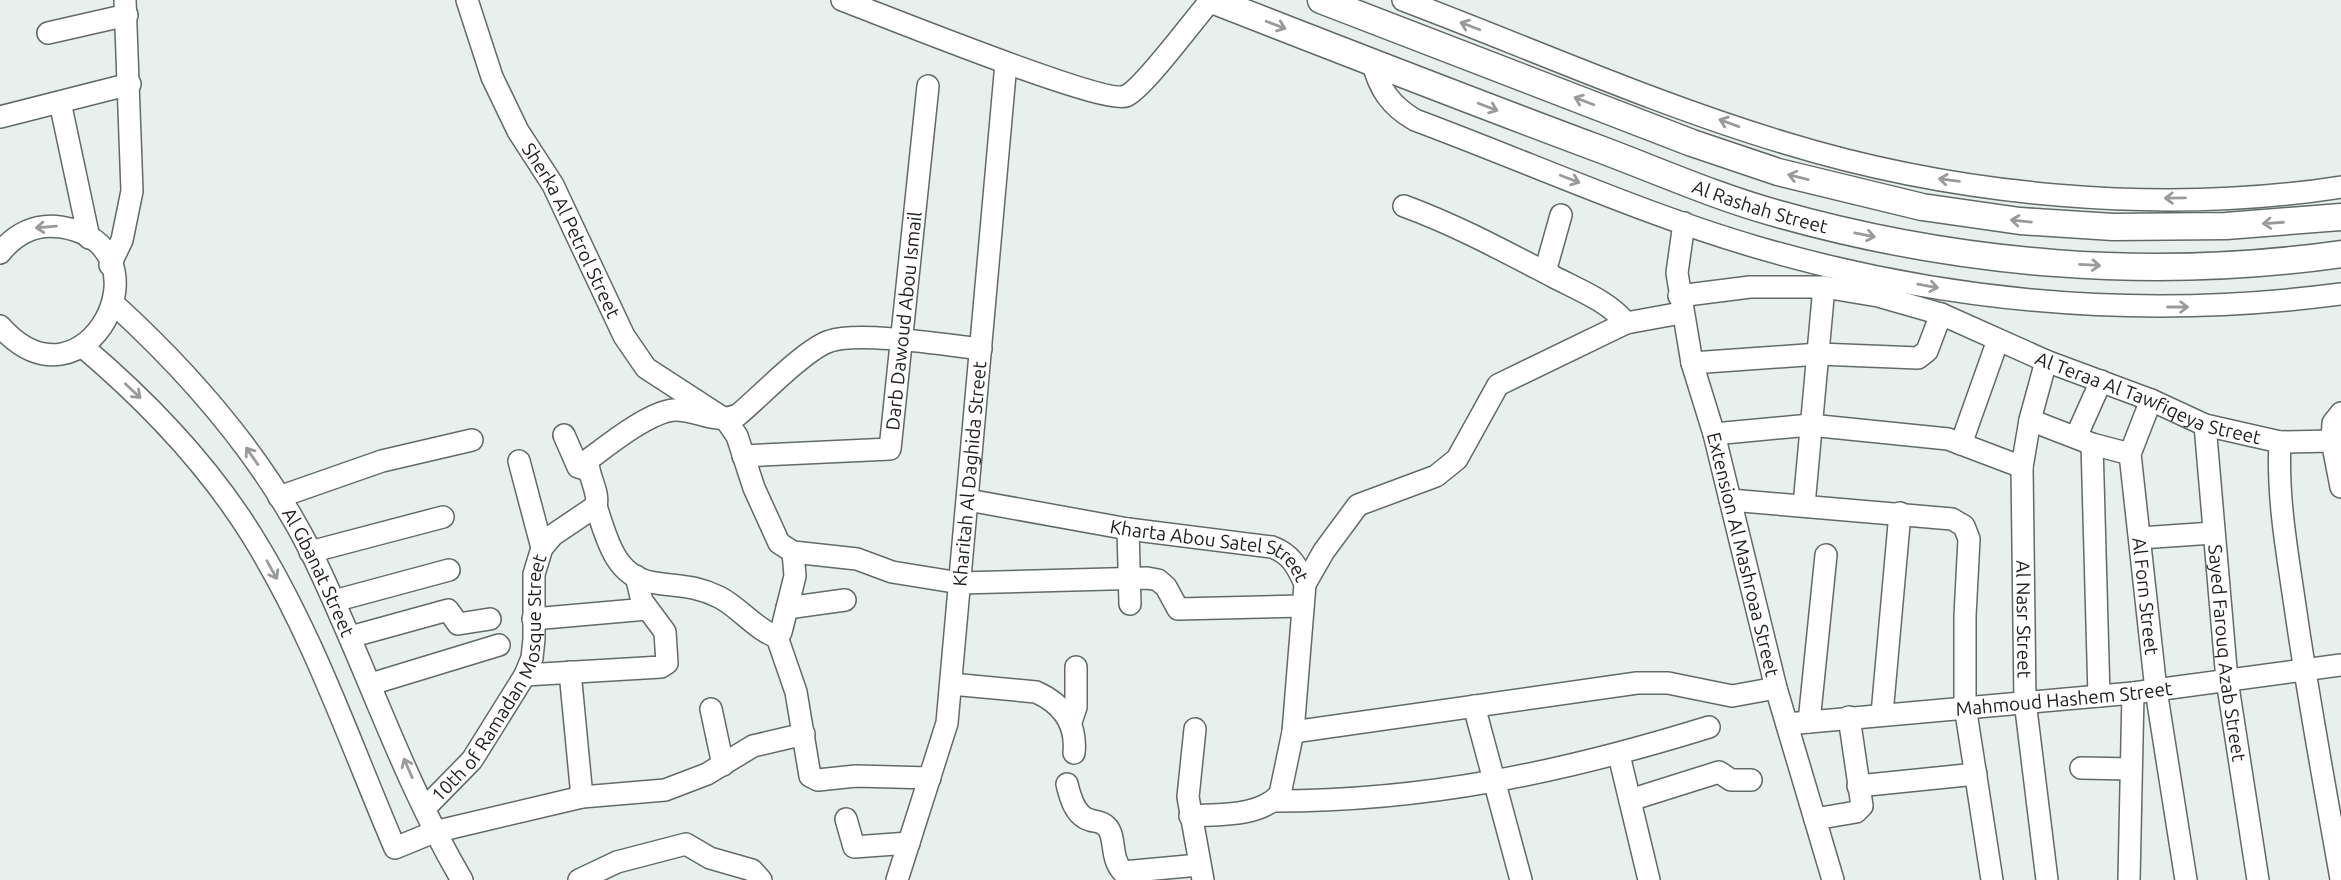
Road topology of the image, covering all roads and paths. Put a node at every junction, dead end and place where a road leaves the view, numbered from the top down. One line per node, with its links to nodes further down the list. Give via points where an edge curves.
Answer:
1 (467, 0): 41 (street, Sherka Al Petrol Street, via 492,77 518,131 553,185 624,336 646,368)
2 (842, 0): 8 (street)
3 (1212, 0): 8 (street, via 1135,90 1115,98); 9 (main road, Al Rashah Street, one-way to 9)
4 (1321, 0): 17 (main road, Al Rashah Street, one-way to 4, via 2113,228 1922,207 1779,172 1692,143)
5 (1403, 0): 14 (street, one-way to 5, via 2276,195 2166,199 2017,190 1934,178 1784,143)
6 (126, 7): 7 (street); 10 (street)
7 (48, 33)
8 (1006, 63): 34 (street, Kharitah Al Daghida Street)
9 (1373, 63): 18 (street, one-way to 18, via 1382,90 1415,120); 21 (main road, Al Rashah Street, one-way to 21, via 1722,196 1851,232 1950,252 2144,268)
10 (130, 84): 12 (street); 22 (street, via 132,191 122,240)
11 (928, 86): 32 (street, Darb Dawoud Abou Ismail)
12 (60, 102): 13 (street); 19 (street)
13 (0, 117)
14 (2341, 187)
15 (1404, 206): 23 (street, via 1448,222)
16 (1561, 215): 23 (street)
17 (2341, 217)
18 (1684, 223): 25 (street, one-way to 25, via 1852,271 1982,296 2103,306 2216,307); 27 (street, Extension Al Mashroaa Street, via 1677,273)
19 (89, 238): 20 (street, one-way to 20, via 55,226 31,229); 22 (street)
20 (3, 245)
21 (2341, 254)
22 (110, 265): 26 (street)
23 (1545, 272): 29 (street, via 1612,309)
24 (1825, 287): 27 (street, Al Teraa Al Tawfiqeya Street, via 1750,287); 28 (street, Al Teraa Al Tawfiqeya Street); 35 (street)
25 (2341, 294)
26 (114, 304): 33 (street, via 103,328); 58 (street, Al Gbanat Street, one-way to 26, via 214,406)
27 (1680, 305): 29 (street, Al Teraa Al Tawfiqeya Street); 37 (street, Extension Al Mashroaa Street)
28 (1941, 314): 31 (street, Al Teraa Al Tawfiqeya Street); 35 (street, via 1927,351 1918,359)
29 (1626, 323): 76 (street, Al Teraa Al Tawfiqeya Street, via 1498,385 1457,459 1436,476 1359,505)
30 (0, 326): 33 (street, via 19,344 44,353)
31 (1998, 340): 36 (street, Al Teraa Al Tawfiqeya Street); 51 (street)
32 (901, 341): 34 (street); 41 (street, via 830,341); 53 (street, Darb Dawoud Abou Ismail, via 890,449)
33 (82, 346): 131 (street, Al Gbanat Street, one-way to 131, via 163,420 210,475 251,534 303,631 394,848)
34 (981, 349): 59 (street, Kharitah Al Daghida Street)
35 (1819, 354): 37 (street); 43 (street)
36 (2046, 361): 38 (street, Al Teraa Al Tawfiqeya Street); 42 (street, Al Nasr Street)
37 (1692, 363): 45 (street, Extension Al Mashroaa Street)
38 (2101, 381): 39 (street, Al Teraa Al Tawfiqeya Street); 48 (street)
39 (2151, 400): 44 (street, Al Teraa Al Tawfiqeya Street); 52 (street, Al Forn Street)
40 (2341, 412): 49 (street, via 2333,423)
41 (726, 420): 53 (street); 56 (street, via 674,411 659,415 599,451 588,460)
42 (2030, 420): 48 (street); 55 (street, Al Nasr Street)
43 (1810, 425): 45 (street); 51 (street); 61 (street)
44 (2205, 425): 50 (street, Al Teraa Al Tawfiqeya Street); 66 (street, Sayed Farouq Azab Street)
45 (1714, 434): 60 (street, Extension Al Mashroaa Street)
46 (564, 435): 56 (street, via 578,467)
47 (472, 440): 58 (street, via 382,461)
48 (2084, 441): 52 (street); 99 (street)
49 (2332, 441): 50 (street, Al Teraa Al Tawfiqeya Street); 57 (street)
50 (2280, 442): 90 (street, via 2283,524)
51 (1961, 444): 55 (street)
52 (2130, 454): 67 (street, Al Forn Street)
53 (743, 456): 70 (street, via 768,523 779,543)
54 (519, 461): 68 (street)
55 (2022, 467): 100 (street, Al Nasr Street)
56 (588, 470): 62 (street)
57 (2340, 479)
58 (279, 497): 69 (street, Al Gbanat Street)
59 (968, 500): 65 (street, Kharta Abou Satel Street); 75 (street, Kharitah Al Daghida Street)
60 (1730, 500): 61 (street); 96 (street, Extension Al Mashroaa Street)
61 (1804, 505): 63 (street)
62 (596, 506): 68 (street, 10th of Ramadan Mosque Street, via 553,535); 73 (street, via 620,565)
63 (1900, 513): 102 (street, via 1952,519 1965,526 1969,539); 104 (street)
64 (443, 517): 69 (street)
65 (1128, 529): 74 (street); 76 (street, Kharta Abou Satel Street, via 1272,547 1286,552)
66 (2213, 533): 67 (street); 93 (street, Sayed Farouq Azab Street)
67 (2140, 538): 97 (street, Al Forn Street)
68 (542, 548): 84 (street, 10th of Ramadan Mosque Street, via 534,574)
69 (310, 552): 78 (street, Al Gbanat Street)
70 (793, 552): 75 (street, via 857,559 892,572); 81 (street, via 795,576)
71 (1826, 555): 107 (street)
72 (449, 570): 78 (street)
73 (636, 576): 82 (street); 86 (street, via 649,582 698,587 742,610)
74 (1129, 576): 75 (street); 79 (street); 80 (street, via 1158,580 1178,610)
75 (960, 583): 95 (street, Kharitah Al Daghida Street)
76 (1306, 584): 80 (street, Kharta Abou Satel Street)
77 (845, 600): 81 (street)
78 (334, 601): 85 (street, Al Gbanat Street)
79 (1130, 604)
80 (1303, 606): 111 (street, Kharta Abou Satel Street)
81 (787, 608): 86 (street)
82 (647, 609): 84 (street); 91 (street, via 665,632 667,663)
83 (490, 619): 85 (street, via 458,624 460,606)
84 (533, 619): 92 (street, 10th of Ramadan Mosque Street, via 532,658)
85 (349, 637): 94 (street, Al Gbanat Street)
86 (777, 637): 112 (street, via 796,692)
87 (499, 645): 94 (street)
88 (2341, 666): 90 (street, Mahmoud Hashem Street)
89 (1076, 667): 106 (street, via 1076,708)
90 (2304, 670): 93 (street, Mahmoud Hashem Street); 135 (street)
91 (570, 672): 92 (street); 124 (street)
92 (525, 675): 127 (street, 10th of Ramadan Mosque Street, via 472,760)
93 (2227, 680): 97 (street, Mahmoud Hashem Street); 147 (street, Sayed Farouq Azab Street)
94 (371, 684): 127 (street, Al Gbanat Street, one-way to 94)
95 (951, 684): 106 (street, via 1036,692 1052,701); 119 (street, Kharitah Al Daghida Street, via 947,723)
96 (1776, 688): 101 (street, via 1732,696 1668,683 1637,683); 108 (street, Extension Al Mashroaa Street)
97 (2156, 690): 98 (street, Mahmoud Hashem Street); 146 (street, Al Forn Street)
98 (2133, 693): 99 (street, Mahmoud Hashem Street); 117 (street)
99 (2099, 696): 100 (street, Mahmoud Hashem Street)
100 (2025, 701): 102 (street, Mahmoud Hashem Street); 144 (street, Al Nasr Street)
101 (1474, 706): 111 (street); 121 (street)
102 (1965, 706): 104 (street, Mahmoud Hashem Street); 118 (street)
103 (711, 709): 115 (street)
104 (1882, 714): 105 (street, Mahmoud Hashem Street)
105 (1849, 717): 107 (street, Mahmoud Hashem Street); 123 (street)
106 (1071, 722): 113 (street, via 1076,737)
107 (1809, 722): 108 (street, Mahmoud Hashem Street)
108 (1787, 724): 130 (street, Extension Al Mashroaa Street)
109 (1709, 727): 114 (street)
110 (1195, 729): 128 (street, via 1189,770)
111 (1293, 732): 126 (street, Kharta Abou Satel Street, via 1284,784)
112 (804, 734): 115 (street, via 753,747); 119 (street, via 814,779)
113 (1074, 753)
114 (1619, 755): 121 (street); 125 (street)
115 (723, 765): 124 (street, via 665,790)
116 (2081, 768): 117 (street)
117 (2131, 769): 145 (street)
118 (1976, 774): 123 (street); 143 (street)
119 (930, 778): 132 (street, Kharitah Al Daghida Street)
120 (1751, 780): 125 (street, via 1731,780 1719,772)
121 (1494, 783): 126 (street, via 1396,796); 140 (street)
122 (1068, 784): 134 (street, via 1081,815 1107,826)
123 (1858, 786): 130 (street, via 1860,810)
124 (582, 797): 131 (street)
125 (1630, 800): 141 (street)
126 (1274, 801): 128 (street, via 1239,812)
127 (425, 808): 131 (street, Al Gbanat Street)
128 (1190, 816): 133 (street)
129 (846, 819): 132 (street, via 854,847)
130 (1815, 820): 142 (street, Extension Al Mashroaa Street)
131 (434, 832): 136 (street, Al Gbanat Street)
132 (909, 843): 139 (street, Kharitah Al Daghida Street)
133 (1201, 872): 134 (street)
134 (1111, 873)
135 (2341, 879)
136 (462, 880)
137 (579, 880): 138 (street, via 617,862 686,844 710,858 752,870)
138 (761, 880)
139 (897, 880)
140 (1521, 880)
141 (1649, 880)
142 (1833, 880)
143 (1992, 880)
144 (2048, 880)
145 (2129, 880)
146 (2186, 880)
147 (2258, 880)

